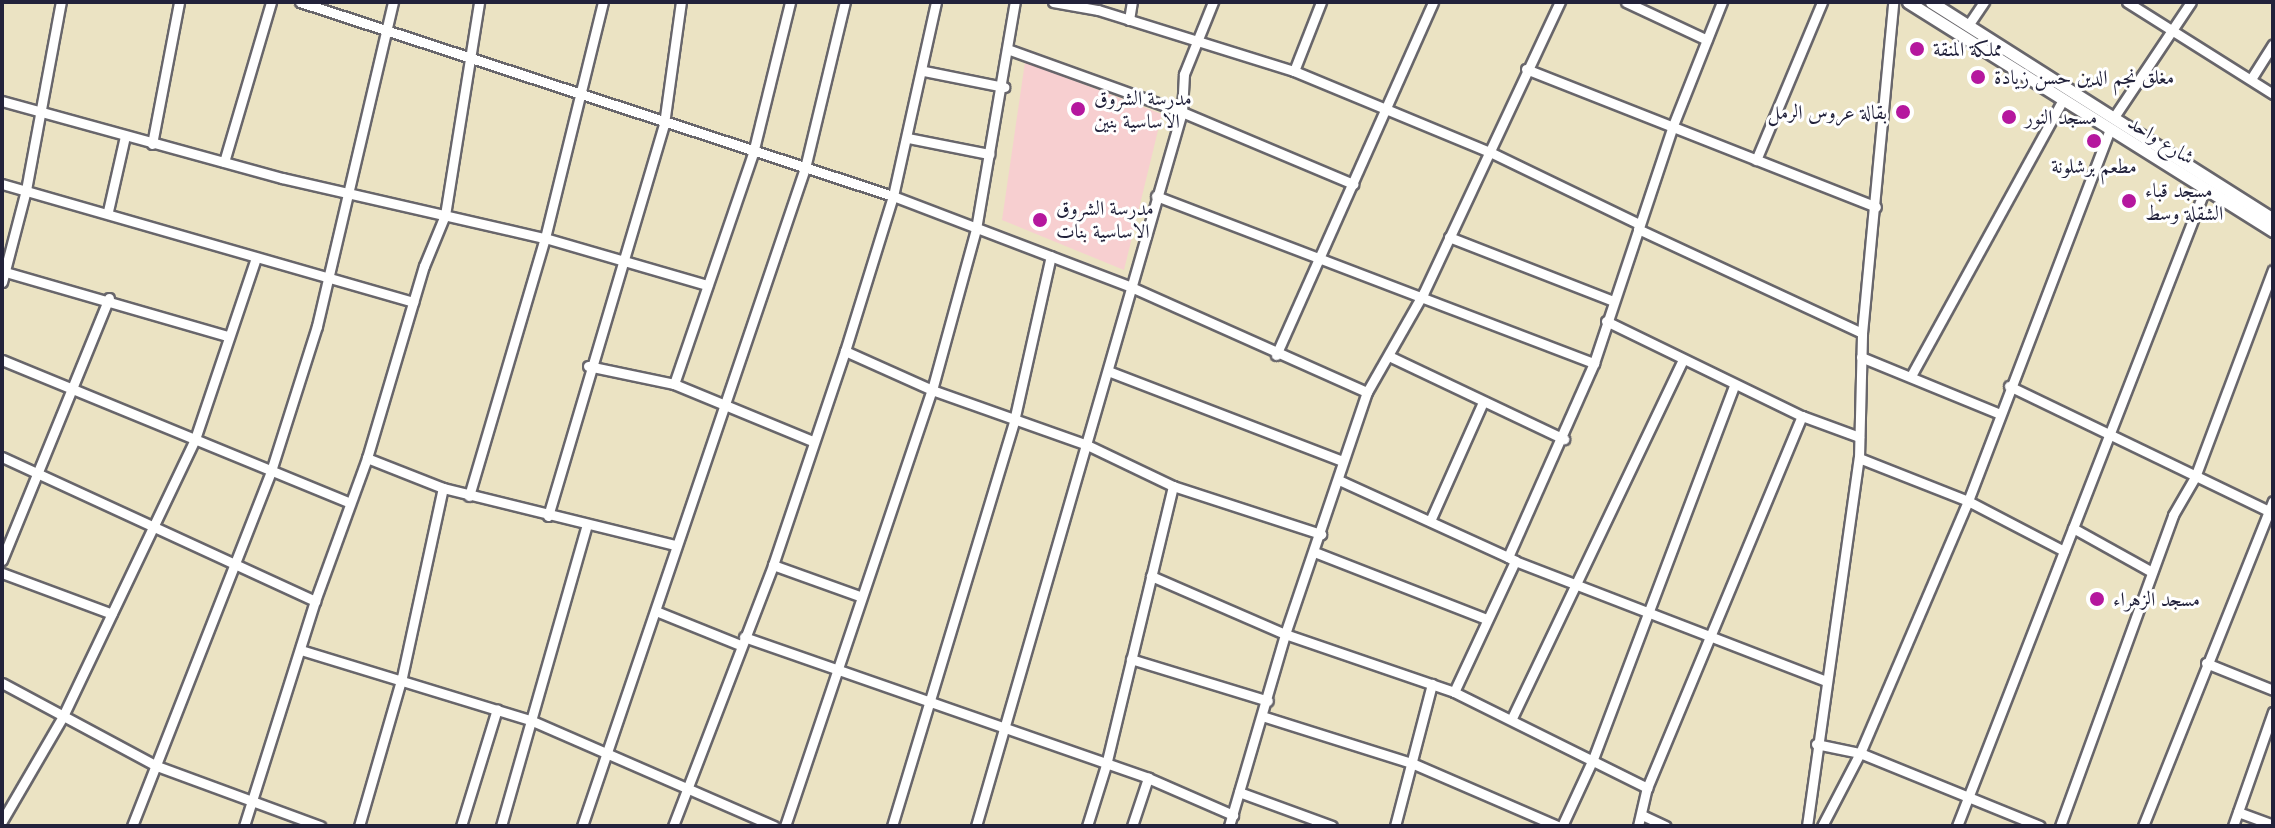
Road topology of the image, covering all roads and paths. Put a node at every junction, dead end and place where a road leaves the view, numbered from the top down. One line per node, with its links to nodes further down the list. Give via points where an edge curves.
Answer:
1 (61, 2): 49 (street)
2 (179, 2): 55 (street)
3 (271, 2): 60 (street)
4 (300, 2): 31 (street)
5 (393, 2): 31 (street)
6 (479, 2): 37 (street)
7 (603, 2): 43 (street)
8 (681, 2): 51 (street)
9 (790, 2): 57 (street)
10 (845, 2): 62 (street)
11 (936, 2): 39 (street)
12 (1015, 2): 36 (street)
13 (1053, 2): 28 (street)
14 (1132, 2): 29 (street)
15 (1213, 2): 33 (street)
16 (1321, 2): 40 (street)
17 (1433, 2): 47 (street)
18 (1560, 2): 38 (street)
19 (1626, 2): 34 (street)
20 (1722, 2): 34 (street)
21 (1822, 2): 59 (street)
22 (1893, 2): 70 (street)
23 (1908, 2): 45 (street, شارع واحد)
24 (1931, 2): 30 (street, شارع واحد)
25 (1984, 2): 30 (street)
26 (2127, 2): 32 (street)
27 (2191, 2): 32 (street)
28 (1098, 6): 29 (street)
29 (1129, 20): 33 (street, via 1169,36)
30 (1969, 24): 50 (street, شارع واحد)
31 (388, 30): 37 (street); 67 (street)
32 (2172, 31): 41 (street); 50 (street)
33 (1201, 40): 40 (street); 48 (street, via 1184,74)
34 (1707, 40): 52 (street)
35 (2273, 44): 41 (street)
36 (1010, 50): 42 (street); 48 (street)
37 (471, 55): 43 (street); 73 (street)
38 (1526, 69): 52 (street); 56 (street)
39 (924, 71): 42 (street); 54 (street)
40 (1294, 71): 47 (street)
41 (2251, 79): 44 (street)
42 (1004, 87): 58 (street)
43 (582, 90): 51 (street); 78 (street)
44 (2273, 94)
45 (2063, 99): 50 (street, شارع واحد); 104 (street)
46 (2, 101): 49 (street)
47 (1385, 110): 56 (street); 64 (street)
48 (1182, 112): 64 (street); 69 (street)
49 (39, 113): 53 (street); 66 (street)
50 (2112, 123): 61 (street, شارع واحد); 108 (street)
51 (664, 124): 57 (street); 82 (street)
52 (1672, 128): 59 (street); 74 (street)
53 (125, 136): 55 (street); 71 (street)
54 (908, 138): 58 (street); 68 (street)
55 (152, 144): 60 (street)
56 (1490, 152): 74 (street); 77 (street)
57 (753, 153): 62 (street); 86 (street)
58 (989, 154): 75 (street)
59 (1756, 160): 70 (street)
60 (224, 162): 67 (street)
61 (2177, 163): 65 (street, شارع واحد); 72 (street, شارع واحد)
62 (805, 168): 68 (street); 112 (street)
63 (2, 184): 66 (street)
64 (1353, 184): 81 (street)
65 (2205, 189): 76 (street, شارع واحد); 116 (street)
66 (26, 190): 71 (street); 84 (street)
67 (347, 193): 73 (street); 85 (street)
68 (893, 196): 75 (street); 95 (street)
69 (1156, 196): 81 (street); 87 (street)
70 (1876, 207): 93 (street)
71 (108, 211): 80 (street)
72 (2272, 214)
73 (445, 215): 78 (street); 91 (street)
74 (1638, 227): 90 (street); 93 (street)
75 (976, 229): 79 (street); 109 (street)
76 (2273, 231)
77 (1449, 237): 88 (street); 90 (street)
78 (545, 238): 82 (street); 132 (street)
79 (1051, 256): 87 (street); 115 (street)
80 (256, 258): 85 (street); 94 (street)
81 (1322, 259): 88 (street); 96 (street)
82 (625, 264): 86 (street); 102 (street)
83 (2273, 270): 128 (street)
84 (3, 275): 89 (street)
85 (329, 279): 91 (street); 126 (street)
86 (707, 285): 105 (street)
87 (1131, 287): 96 (street); 103 (street)
88 (1423, 294): 97 (street); 101 (street)
89 (109, 298): 94 (street); 107 (street)
90 (1613, 301): 92 (street)
91 (413, 302): 123 (street)
92 (1606, 321): 100 (street); 101 (street)
93 (1862, 333): 98 (street)
94 (227, 336): 118 (street)
95 (845, 351): 109 (street); 120 (street)
96 (1276, 355): 110 (street)
97 (1389, 356): 110 (street); 111 (street)
98 (1861, 357): 104 (street); 117 (street)
99 (2, 360): 107 (street)
100 (1682, 361): 106 (street); 154 (street)
101 (1594, 363): 119 (street)
102 (588, 366): 105 (street); 136 (street)
103 (1108, 371): 121 (street); 125 (street)
104 (1911, 376): 113 (street)
105 (674, 384): 112 (street)
106 (1734, 385): 114 (street); 158 (street)
107 (75, 386): 118 (street); 127 (street)
108 (2009, 386): 113 (street); 116 (street)
109 (932, 390): 115 (street); 155 (street)
110 (1367, 392): 125 (street)
111 (1483, 402): 119 (street); 137 (street)
112 (728, 403): 120 (street); 144 (street)
113 (2000, 414): 133 (street)
114 (1802, 416): 117 (street); 162 (street)
115 (1014, 421): 121 (street); 175 (street)
116 (2108, 430): 128 (street); 140 (street)
117 (1859, 437): 124 (street)
118 (195, 439): 126 (street); 141 (street)
119 (1564, 439): 147 (street)
120 (812, 441): 149 (street)
121 (1087, 445): 130 (street); 182 (street)
122 (2, 457): 127 (street)
123 (367, 458): 131 (street); 134 (street)
124 (1859, 458): 133 (street); 169 (street)
125 (1342, 461): 129 (street)
126 (271, 471): 134 (street); 150 (street)
127 (39, 472): 141 (street); 148 (street)
128 (2195, 477): 135 (street); 151 (street, via 2173,515)
129 (1341, 481): 137 (street); 143 (street)
130 (1173, 486): 143 (street); 153 (street)
131 (443, 488): 132 (street); 168 (street)
132 (469, 496): 136 (street)
133 (1968, 501): 145 (street); 185 (street)
134 (349, 502): 156 (street)
135 (2271, 506): 139 (street)
136 (548, 516): 138 (street)
137 (1430, 521): 147 (street)
138 (587, 525): 144 (street); 181 (street)
139 (2263, 527): 142 (street); 166 (street)
140 (2073, 528): 145 (street); 151 (street)
141 (152, 531): 150 (street); 159 (street)
142 (2273, 532)
143 (1321, 534): 146 (street)
144 (675, 545): 157 (street)
145 (2064, 551): 194 (street)
146 (1317, 553): 160 (street); 161 (street)
147 (1511, 559): 154 (street); 160 (street)
148 (2, 560)
149 (773, 565): 155 (street); 163 (street)
150 (234, 567): 156 (street); 189 (street)
151 (2152, 572): 225 (street)
152 (2, 573): 159 (street)
153 (1151, 576): 161 (street); 165 (street)
154 (1574, 588): 158 (street); 180 (street)
155 (859, 596): 167 (street)
156 (315, 601): 164 (street)
157 (656, 611): 163 (street); 184 (street)
158 (1648, 613): 162 (street); 186 (street)
159 (112, 614): 178 (street)
160 (1484, 618): 173 (street)
161 (1285, 634): 171 (street); 174 (street)
162 (1711, 637): 169 (street); 191 (street)
163 (742, 641): 167 (street); 192 (street)
164 (301, 650): 168 (street); 195 (street)
165 (1131, 659): 174 (street); 188 (street)
166 (2206, 663): 172 (street); 226 (street)
167 (834, 673): 175 (street); 210 (street)
168 (402, 677): 176 (street); 204 (street)
169 (1824, 680): 183 (street)
170 (2, 683): 178 (street)
171 (1432, 684): 173 (street); 187 (street)
172 (2273, 690)
173 (1454, 692): 180 (street)
174 (1268, 701): 179 (street)
175 (932, 706): 182 (street); 211 (street)
176 (497, 709): 181 (street); 205 (street)
177 (2273, 712): 196 (street)
178 (63, 716): 189 (street); 199 (street)
179 (1262, 716): 187 (street); 193 (street)
180 (1512, 718): 186 (street)
181 (530, 720): 184 (street); 206 (street)
182 (1006, 728): 188 (street); 212 (street)
183 (1816, 744): 185 (street); 221 (street)
184 (607, 753): 192 (street); 207 (street)
185 (1860, 753): 194 (street); 222 (street)
186 (1593, 759): 191 (street); 218 (street)
187 (1414, 764): 217 (street); 218 (street)
188 (1106, 765): 190 (street); 213 (street)
189 (157, 766): 195 (street); 201 (street)
190 (1148, 778): 197 (street); 214 (street)
191 (1647, 788): 198 (street)
192 (688, 790): 208 (street); 209 (street)
193 (1239, 792): 197 (street); 216 (street)
194 (1969, 796): 223 (street); 224 (street)
195 (253, 800): 202 (street); 203 (street)
196 (2238, 812): 200 (street); 227 (street)
197 (1233, 815): 215 (street)
198 (1642, 815): 219 (street); 220 (street)
199 (2, 821)
200 (2273, 825)
201 (132, 826)
202 (244, 826)
203 (320, 826)
204 (359, 826)
205 (461, 826)
206 (501, 826)
207 (582, 826)
208 (673, 826)
209 (774, 826)
210 (785, 826)
211 (892, 826)
212 (976, 826)
213 (1087, 826)
214 (1132, 826)
215 (1229, 826)
216 (1332, 826)
217 (1395, 826)
218 (1560, 826)
219 (1638, 826)
220 (1666, 826)
221 (1807, 826)
222 (1822, 826)
223 (1957, 826)
224 (2040, 826)
225 (2060, 826)
226 (2143, 826)
227 (2233, 826)

